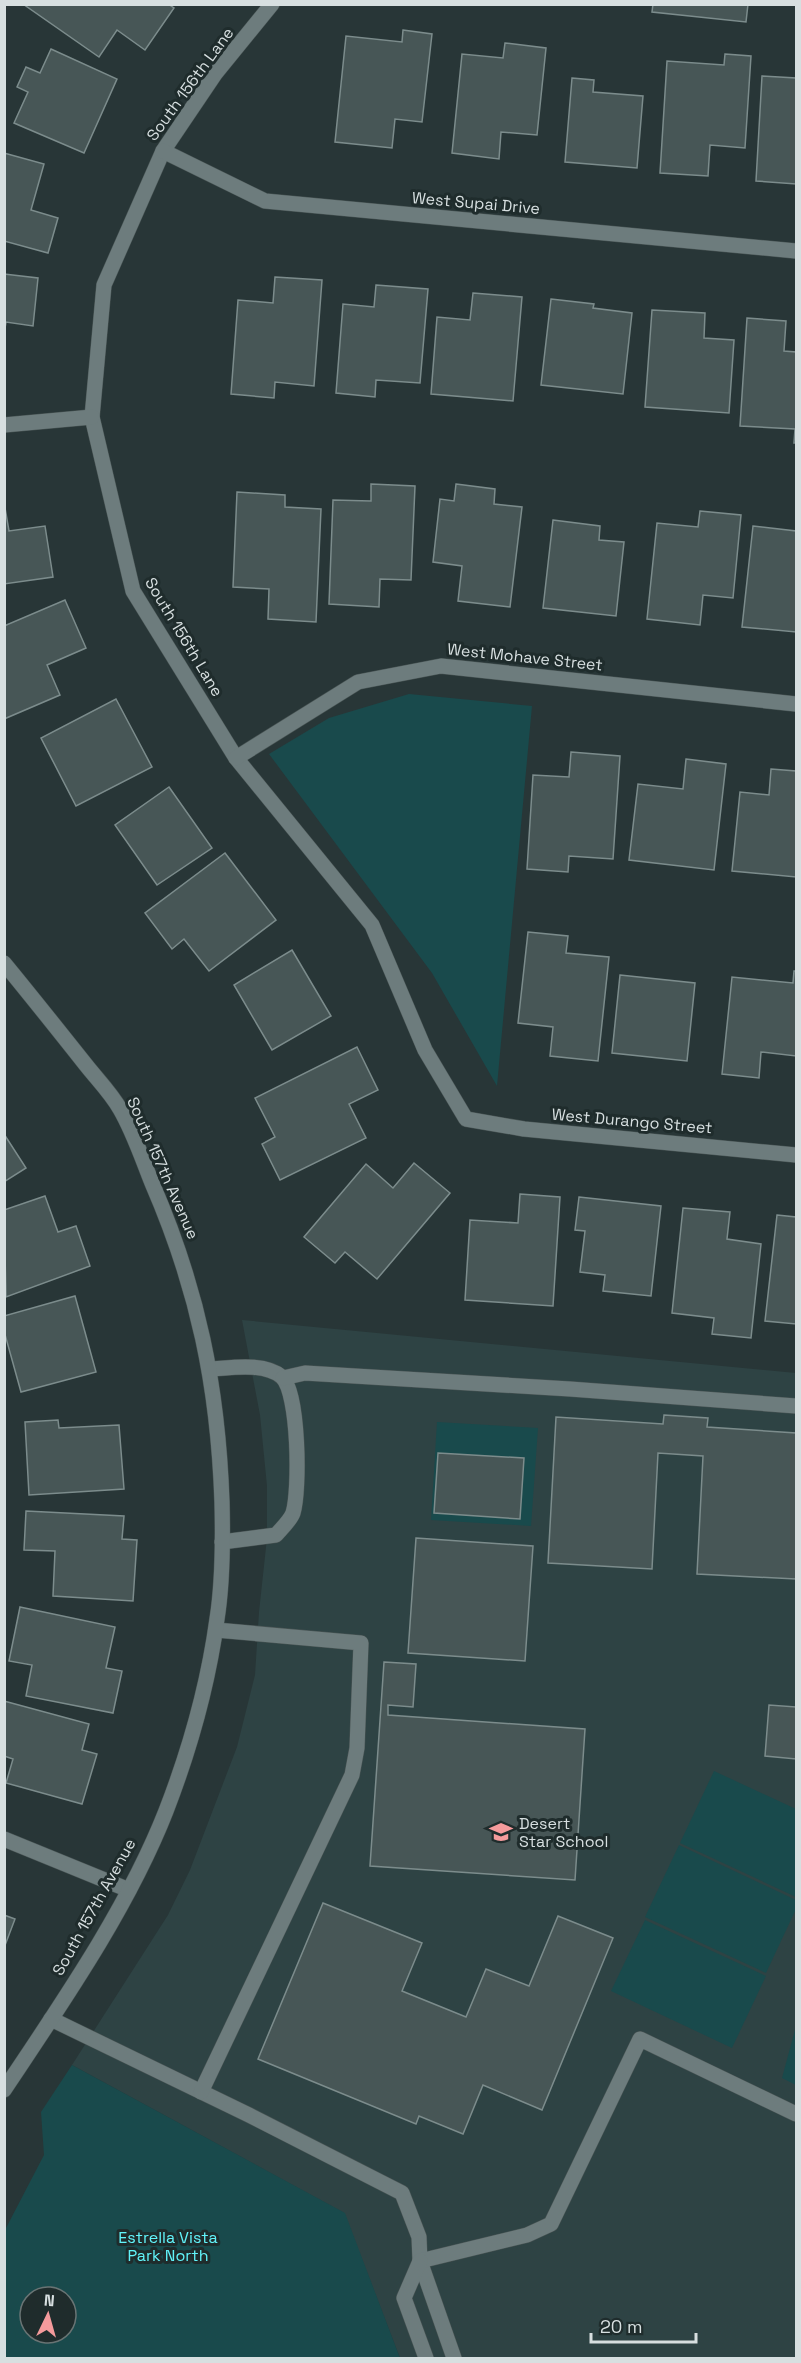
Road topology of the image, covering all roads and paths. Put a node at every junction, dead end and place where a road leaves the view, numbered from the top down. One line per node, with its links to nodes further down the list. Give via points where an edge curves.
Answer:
1 (272, 4): 2 (street, South 156th Lane, via 215,74)
2 (163, 151): 3 (street, West Supai Drive, via 265,201); 4 (street, South 156th Lane, via 104,285)
3 (796, 251)
4 (92, 417): 5 (street); 7 (street, South 156th Lane, via 133,591)
5 (4, 424)
6 (796, 704): 7 (street, West Mohave Street, via 441,666 358,682)
7 (236, 758): 9 (street, South 156th Lane, via 372,925 425,1050)
8 (4, 963): 11 (street, South 157th Avenue, via 120,1108 174,1233 201,1323)
9 (466, 1119): 10 (street, West Durango Street, via 524,1129)
10 (796, 1155)
11 (210, 1369): 12 (street, via 264,1368); 14 (street, South 157th Avenue, via 220,1451)
12 (282, 1378): 13 (street, via 305,1373); 14 (street, via 292,1400 298,1476 292,1515 276,1535)
13 (796, 1406)
14 (222, 1542): 15 (street, South 157th Avenue)
15 (216, 1630): 17 (street, South 157th Avenue, via 185,1756 165,1814); 20 (street, via 361,1643 361,1653 357,1748 352,1775)
16 (4, 1839): 17 (street)
17 (129, 1890): 18 (street, South 157th Avenue)
18 (51, 2019): 19 (street, South 157th Avenue); 20 (street)
19 (4, 2090)
20 (201, 2092): 22 (street, via 402,2193 419,2237)
21 (796, 2114): 22 (street, via 640,2038 551,2224 526,2235)
22 (420, 2261): 23 (street, via 404,2298); 24 (street)
23 (426, 2358)
24 (454, 2358)

